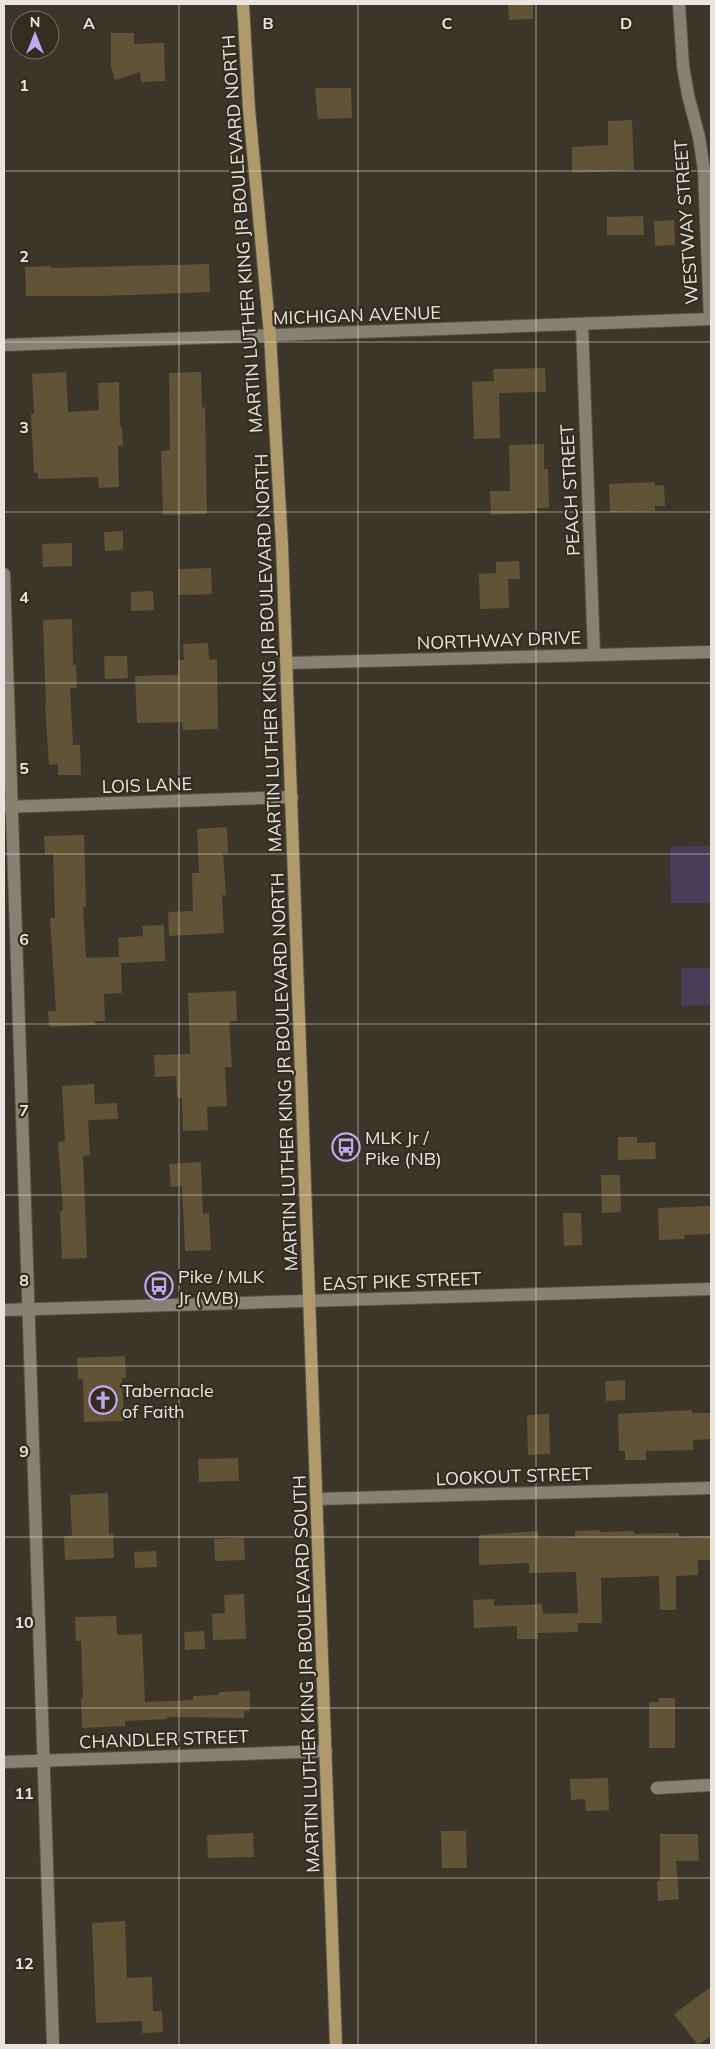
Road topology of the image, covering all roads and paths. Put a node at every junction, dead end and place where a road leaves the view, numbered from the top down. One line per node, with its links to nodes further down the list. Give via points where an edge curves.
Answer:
1 (242, 4): 5 (main road, MARTIN LUTHER KING JR BOULEVARD NORTH)
2 (680, 4): 3 (street, WESTWAY STREET, via 683,66 704,170)
3 (711, 319): 4 (street, MICHIGAN AVENUE)
4 (582, 324): 5 (street, MICHIGAN AVENUE); 9 (street, PEACH STREET)
5 (270, 335): 6 (street, MICHIGAN AVENUE); 10 (main road, MARTIN LUTHER KING JR BOULEVARD NORTH)
6 (4, 345)
7 (4, 574): 12 (street)
8 (711, 652): 9 (street, NORTHWAY DRIVE)
9 (594, 655): 10 (street, NORTHWAY DRIVE)
10 (287, 663): 11 (main road, MARTIN LUTHER KING JR BOULEVARD NORTH)
11 (292, 797): 12 (street, LOIS LANE); 14 (main road, MARTIN LUTHER KING JR BOULEVARD NORTH)
12 (8, 807): 15 (street)
13 (711, 1290): 14 (street, EAST PIKE STREET)
14 (310, 1301): 15 (street, EAST PIKE STREET); 18 (main road, MARTIN LUTHER KING JR BOULEVARD SOUTH)
15 (28, 1309): 16 (street, EAST PIKE STREET); 20 (street)
16 (4, 1310)
17 (711, 1488): 18 (street, LOOKOUT STREET)
18 (317, 1499): 19 (main road, MARTIN LUTHER KING JR BOULEVARD SOUTH)
19 (326, 1752): 20 (street, CHANDLER STREET); 25 (main road, MARTIN LUTHER KING JR BOULEVARD SOUTH)
20 (44, 1761): 21 (street, CHANDLER STREET); 24 (street)
21 (4, 1762)
22 (711, 1784): 23 (street)
23 (657, 1788)
24 (53, 2045)
25 (336, 2045)

